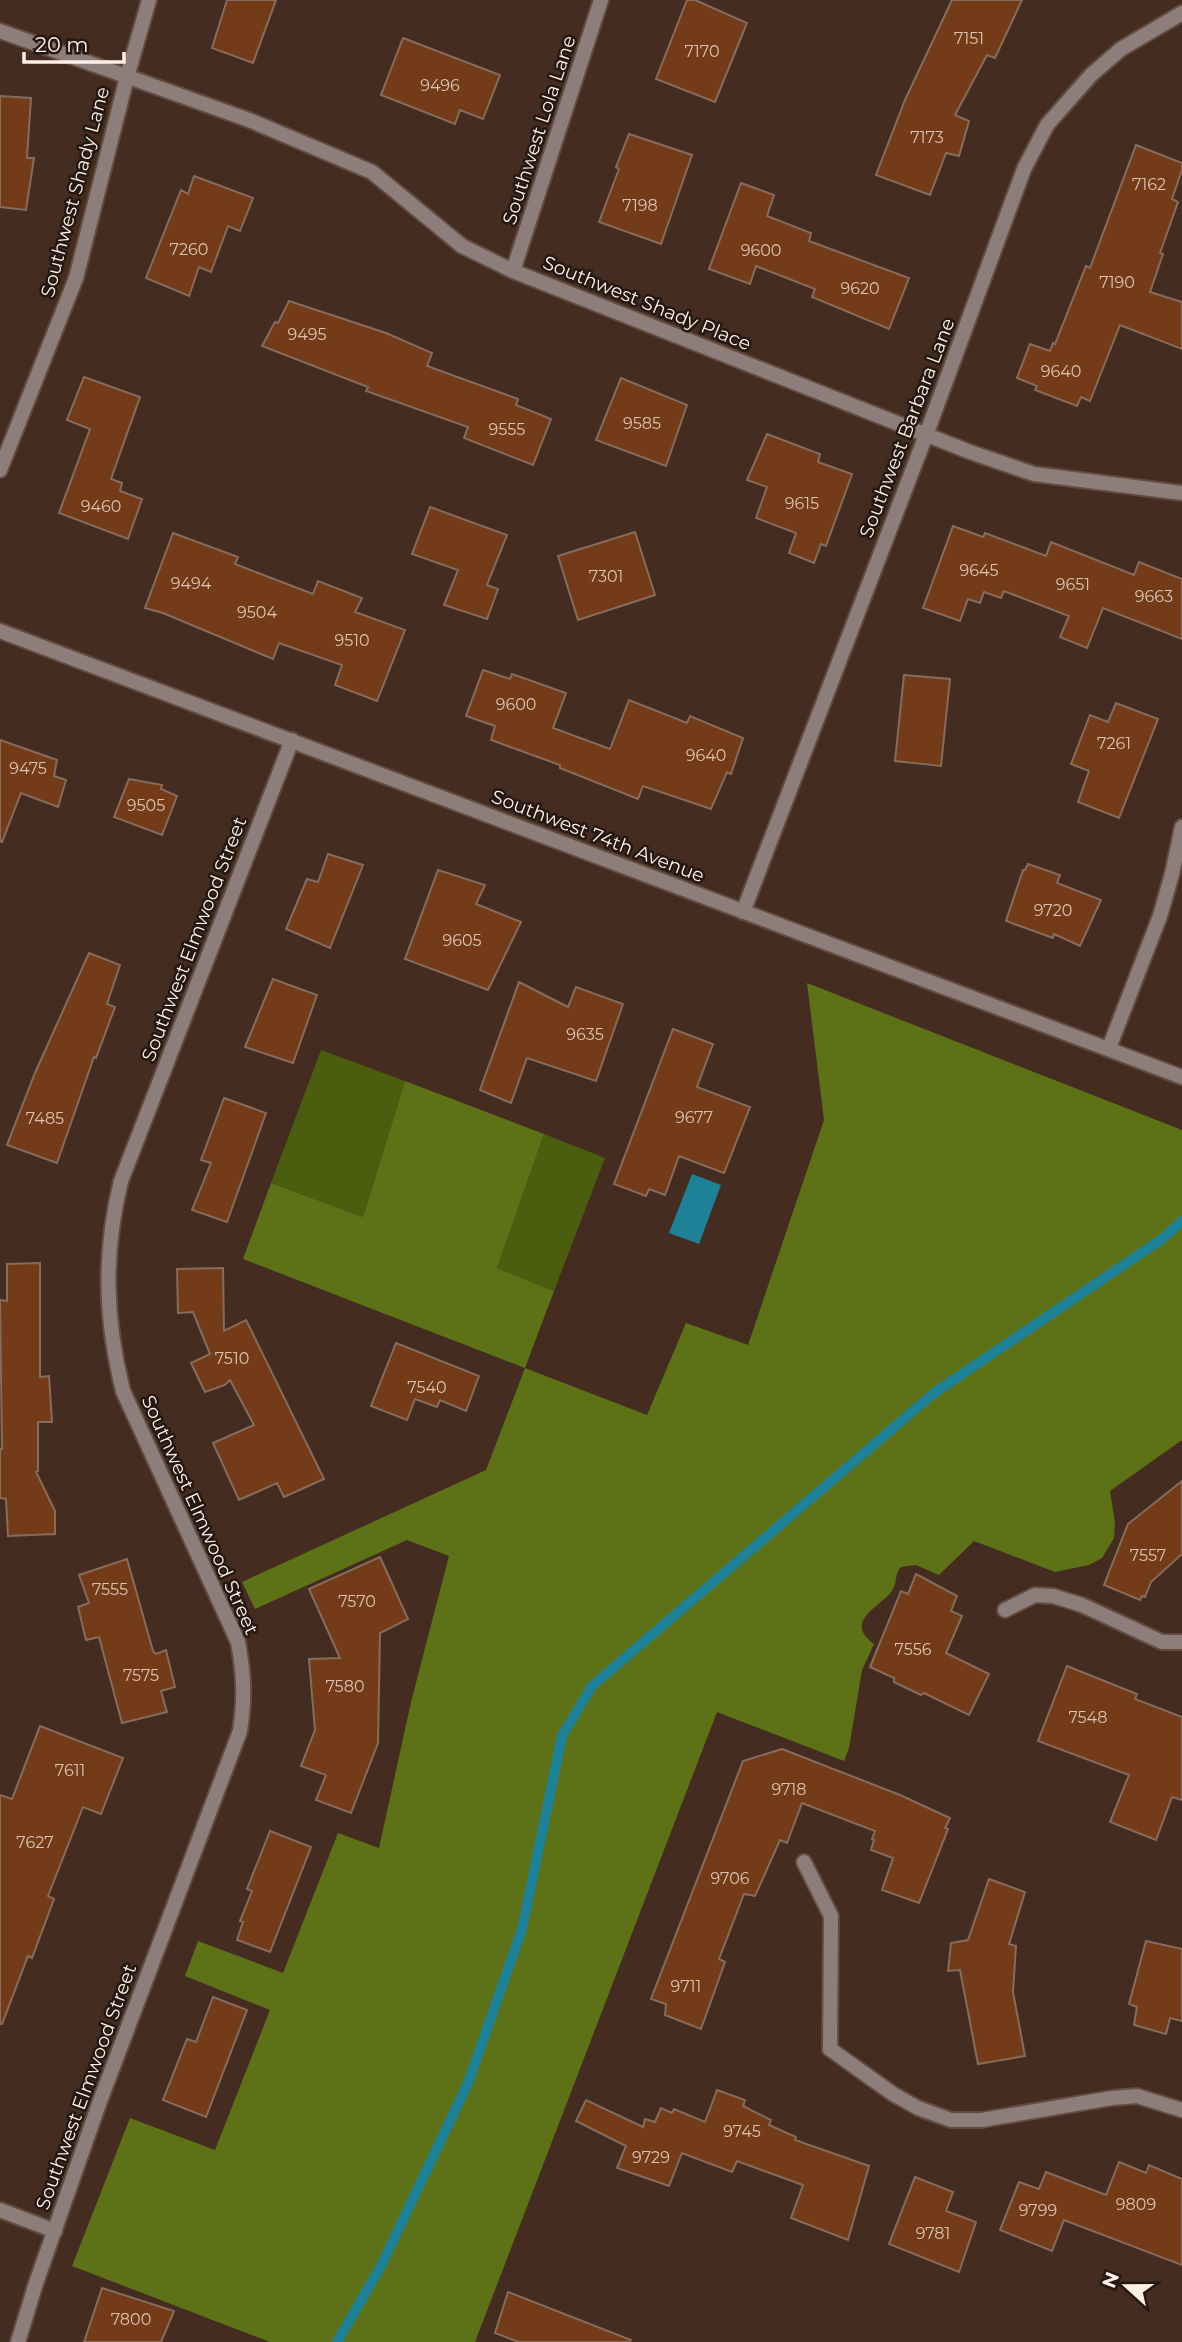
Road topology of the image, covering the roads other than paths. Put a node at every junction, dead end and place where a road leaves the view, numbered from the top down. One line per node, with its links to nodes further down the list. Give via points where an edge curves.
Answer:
1 (149, 0): 5 (street, Southwest Shady Lane)
2 (601, 0): 6 (street, Southwest Lola Lane)
3 (1182, 13): 7 (street, Southwest Barbara Lane, via 1121,49 1047,125 1024,169)
4 (0, 31): 5 (street, Southwest Shady Place)
5 (127, 77): 6 (street, Southwest Shady Place, via 249,120 372,172 462,246); 8 (street, Southwest Shady Lane, via 76,278)
6 (513, 271): 7 (street, Southwest Shady Place)
7 (926, 435): 9 (street, Southwest Shady Place, via 1034,474); 13 (street, Southwest Barbara Lane)
8 (0, 470)
9 (1182, 493)
10 (0, 631): 11 (street, Southwest 74th Avenue)
11 (292, 740): 13 (street, Southwest 74th Avenue); 21 (street, Southwest Elmwood Street, via 121,1181 110,1249 109,1322 123,1391 237,1642 245,1699 240,1731)
12 (1182, 827): 14 (street, via 1160,916)
13 (743, 912): 14 (street, Southwest 74th Avenue)
14 (1109, 1048): 15 (street, Southwest 74th Avenue)
15 (1182, 1077)
16 (1005, 1610): 17 (street, via 1035,1595 1054,1596 1162,1642)
17 (1182, 1642)
18 (804, 1861): 19 (street, via 831,1916 830,2049 893,2094 951,2120 982,2120 1137,2096)
19 (1182, 2110)
20 (0, 2210): 21 (street)
21 (55, 2231): 22 (street, Southwest Elmwood Street)
22 (18, 2342)

